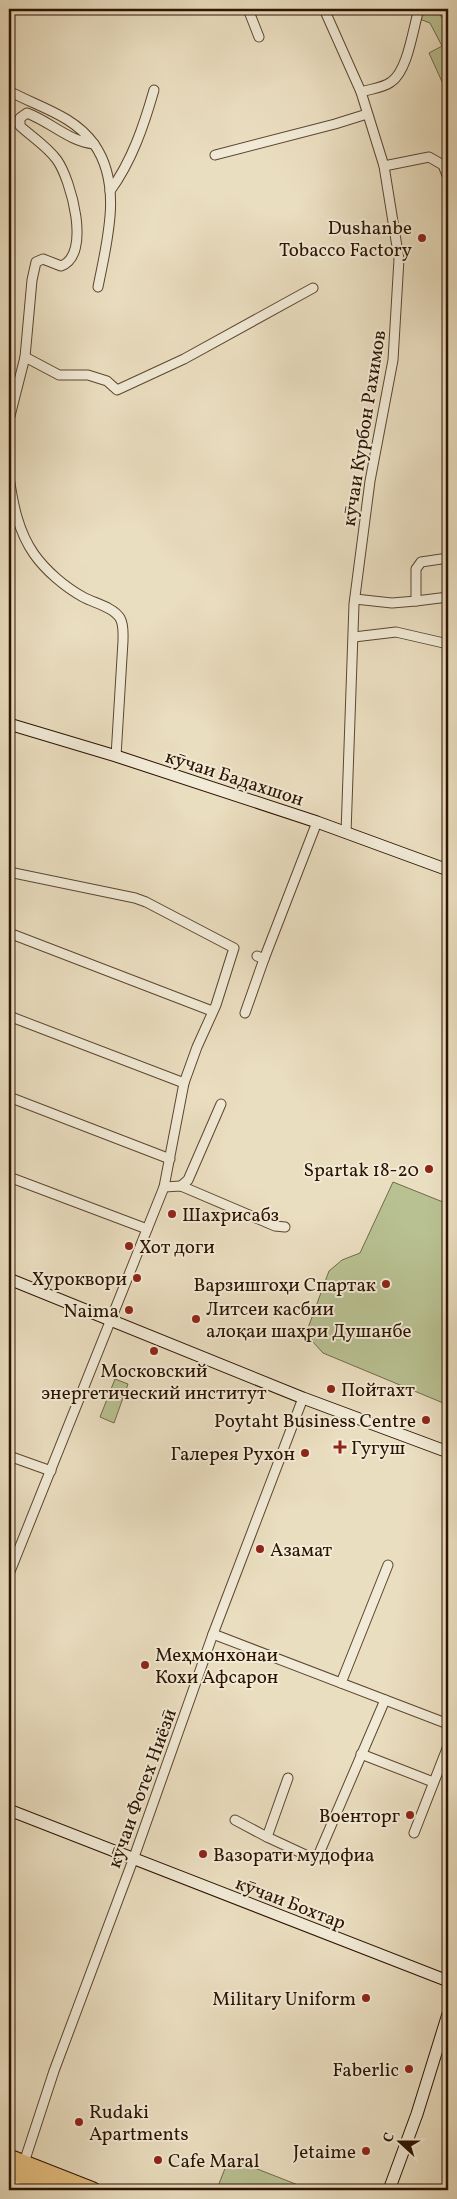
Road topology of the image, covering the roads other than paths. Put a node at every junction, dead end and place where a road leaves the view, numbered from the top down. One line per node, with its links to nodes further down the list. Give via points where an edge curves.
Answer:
1 (248, 9): 4 (street)
2 (324, 9): 7 (street, кӯчаи Курбон Рахимов)
3 (419, 9): 7 (street, via 397,77 386,85)
4 (259, 37)
5 (154, 90): 13 (street, via 146,120 124,170)
6 (9, 91): 9 (street, via 75,124)
7 (360, 92): 8 (street, кӯчаи Курбон Рахимов)
8 (367, 114): 10 (street); 11 (street, кӯчаи Курбон Рахимов)
9 (94, 144): 13 (street, via 105,163); 16 (street, via 69,137 37,116 27,113 20,118 20,126 57,160 74,202 77,229 68,264 61,266 42,259 36,262)
10 (215, 155)
11 (384, 166): 12 (street, via 429,157 443,165); 21 (street, кӯчаи Курбон Рахимов, via 398,260 393,360 370,481)
12 (448, 178)
13 (110, 191): 14 (street, via 108,231)
14 (98, 287)
15 (312, 288): 16 (street, via 184,359 117,390 107,381 88,375 59,376)
16 (25, 357): 17 (street)
17 (9, 420)
18 (9, 477): 26 (street, via 21,532 34,554 50,572 81,596 115,613 120,619 124,641)
19 (448, 558): 22 (street, via 418,564)
20 (448, 596): 22 (street)
21 (355, 599): 22 (street, via 392,603); 23 (street, кӯчаи Курбон Рахимов)
22 (416, 600)
23 (354, 637): 24 (street, via 396,632); 28 (street, кӯчаи Курбон Рахимов)
24 (448, 644)
25 (9, 724): 26 (main road, кӯчаи Бадахшон)
26 (116, 756): 27 (main road, кӯчаи Бадахшон)
27 (317, 822): 28 (main road, кӯчаи Бадахшон); 33 (street, via 261,957)
28 (346, 833): 29 (main road, кӯчаи Бадахшон)
29 (448, 870)
30 (9, 872): 32 (street, via 146,902 234,948)
31 (10, 937): 32 (street)
32 (212, 1011): 35 (street)
33 (245, 1012)
34 (9, 1016): 35 (street)
35 (184, 1083): 38 (street)
36 (9, 1097): 38 (street)
37 (221, 1104): 40 (street, via 188,1180)
38 (170, 1158): 41 (street)
39 (9, 1176): 43 (street)
40 (181, 1186): 41 (street); 42 (street, via 275,1226)
41 (164, 1187): 43 (street)
42 (285, 1227)
43 (147, 1230): 45 (street)
44 (9, 1279): 45 (main road)
45 (111, 1321): 46 (main road); 49 (street)
46 (303, 1398): 47 (main road); 52 (street, кӯчаи Фотех Ниёзӣ)
47 (448, 1452)
48 (9, 1456): 49 (street)
49 (52, 1471): 51 (street)
50 (388, 1565): 53 (street)
51 (9, 1574)
52 (213, 1634): 53 (street); 64 (street, кӯчаи Фотех Ниёзӣ)
53 (341, 1683): 54 (street)
54 (385, 1700): 55 (street); 57 (street)
55 (448, 1724)
56 (448, 1746): 59 (street)
57 (360, 1754): 59 (street); 63 (street, via 318,1856 310,1858)
58 (288, 1778): 63 (street)
59 (433, 1782): 62 (street)
60 (9, 1810): 64 (main road, кӯчаи Бохтар)
61 (235, 1820): 63 (street)
62 (414, 1833)
63 (267, 1836)
64 (133, 1860): 65 (main road, кӯчаи Бохтар); 68 (street, кӯчаи Фотех Ниёзӣ)
65 (448, 1981)
66 (448, 2014): 72 (main road)
67 (9, 2157): 68 (highway)
68 (17, 2170): 69 (street, кӯчаи Фотех Ниёзӣ); 70 (highway); 71 (highway)
69 (14, 2190)
70 (58, 2190)
71 (93, 2190)
72 (389, 2190)

